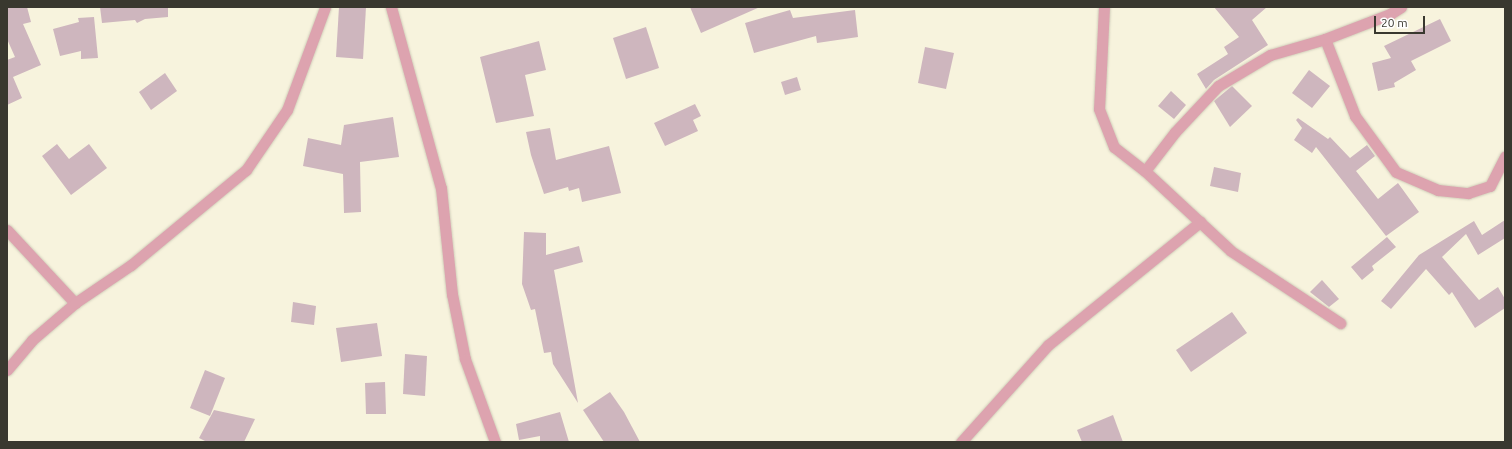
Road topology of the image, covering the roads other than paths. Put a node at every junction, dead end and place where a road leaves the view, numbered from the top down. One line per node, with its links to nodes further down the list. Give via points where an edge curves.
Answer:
1 (325, 7): 10 (street, via 287,110 246,170 131,265)
2 (391, 7): 13 (street, via 441,188 452,294 465,358)
3 (1104, 7): 7 (street, via 1099,109 1114,147)
4 (1402, 7): 5 (street, via 1390,14)
5 (1325, 38): 6 (street, via 1355,116 1396,172 1438,190 1468,193 1490,186); 7 (street, via 1270,56 1218,86 1175,132)
6 (1505, 157)
7 (1145, 171): 8 (street)
8 (1200, 222): 11 (street, via 1232,251); 14 (street, via 1048,345)
9 (7, 230): 10 (street)
10 (75, 302): 12 (street, via 32,340)
11 (1340, 323)
12 (7, 370)
13 (495, 442)
14 (961, 442)

